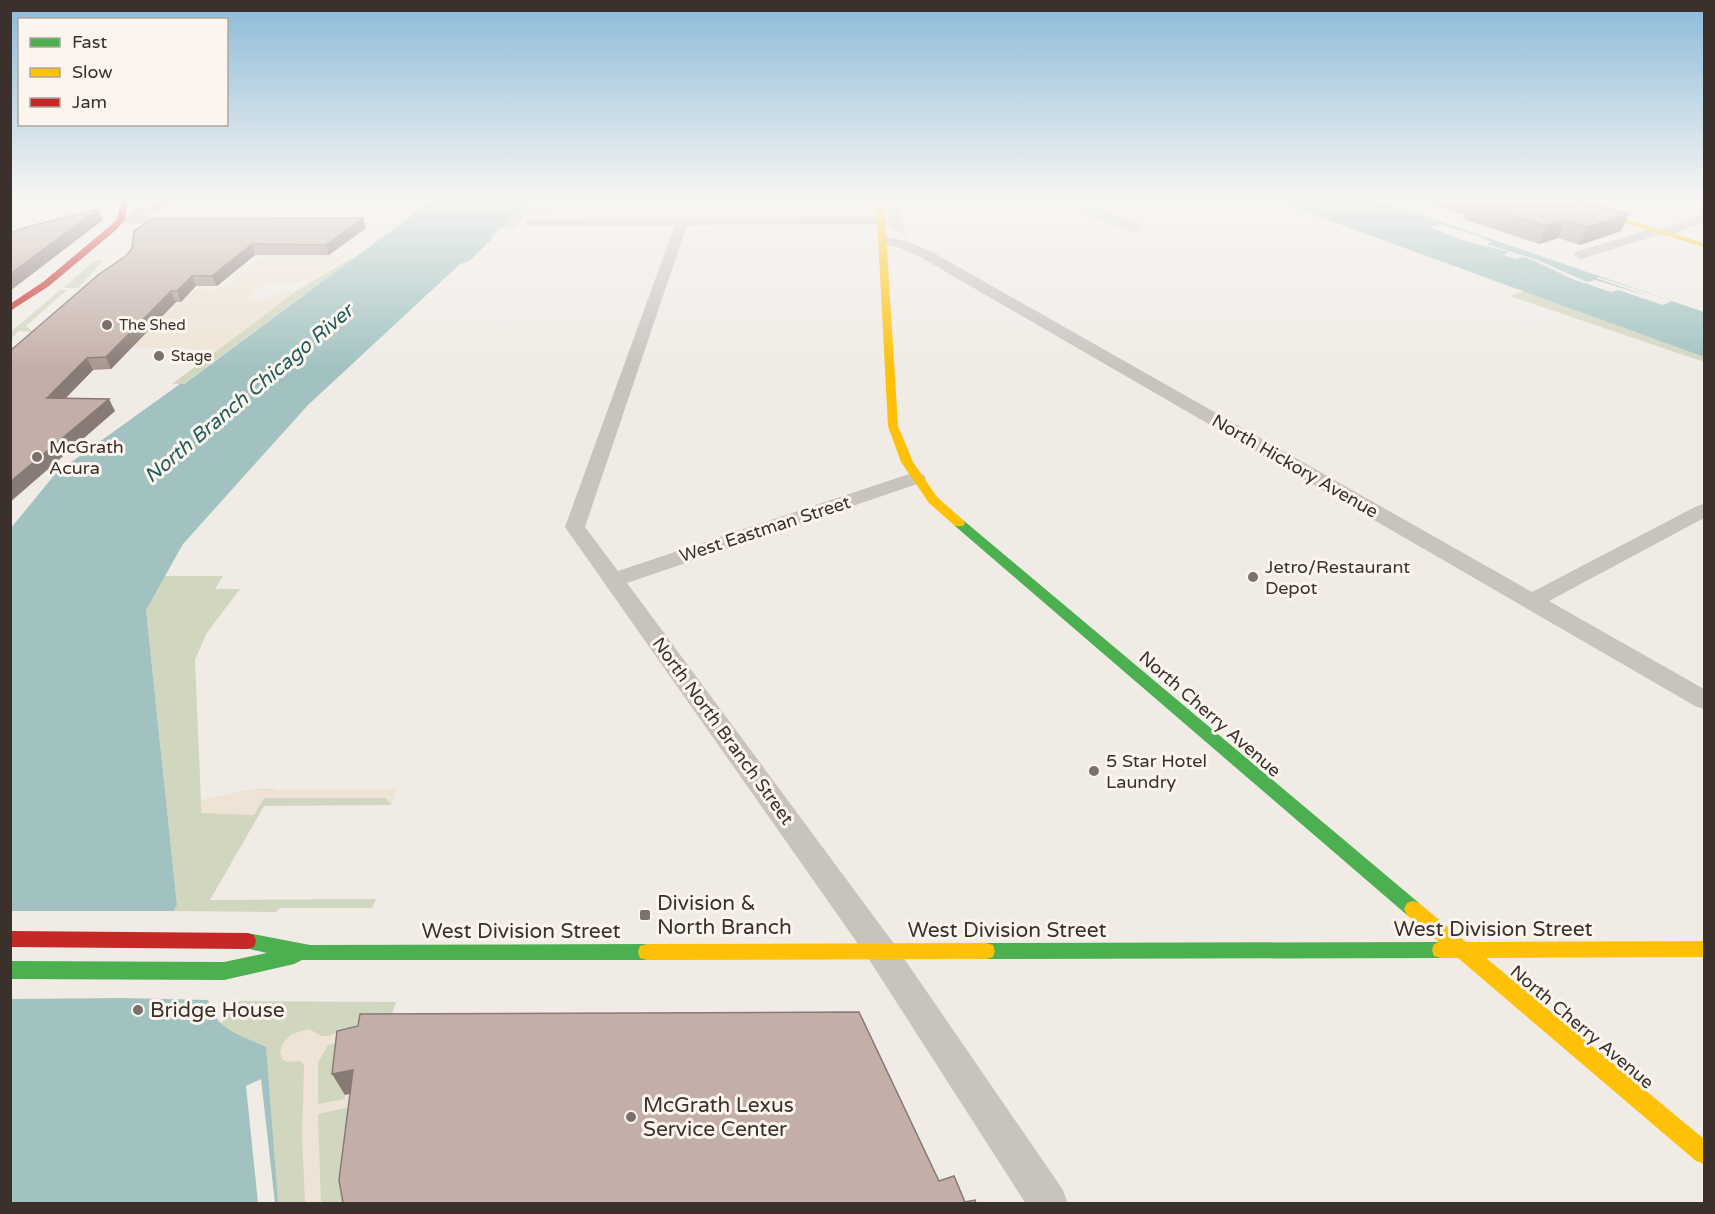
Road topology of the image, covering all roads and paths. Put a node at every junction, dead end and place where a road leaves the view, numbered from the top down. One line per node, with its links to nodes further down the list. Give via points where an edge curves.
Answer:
1 (79, 256): 5 (street)
2 (670, 256): 8 (street, North North Branch Street, via 575,527)
3 (884, 256): 6 (street, North Cherry Avenue, via 893,426)
4 (928, 256): 9 (street, North Hickory Avenue)
5 (12, 306)
6 (916, 478): 8 (street, West Eastman Street); 13 (street, North Cherry Avenue, via 944,510)
7 (1704, 510): 9 (street)
8 (614, 579): 14 (street, North North Branch Street)
9 (1532, 601): 10 (street, North Hickory Avenue)
10 (1704, 700)
11 (10, 939): 15 (street, West Division Street, via 239,939)
12 (1704, 949): 13 (street, West Division Street)
13 (1463, 950): 14 (street, West Division Street); 17 (street, North Cherry Avenue)
14 (881, 951): 15 (street, West Division Street); 18 (street, North North Branch Street)
15 (310, 953): 16 (street, West Division Street, via 224,971)
16 (10, 970)
17 (1704, 1153)
18 (1049, 1203)

